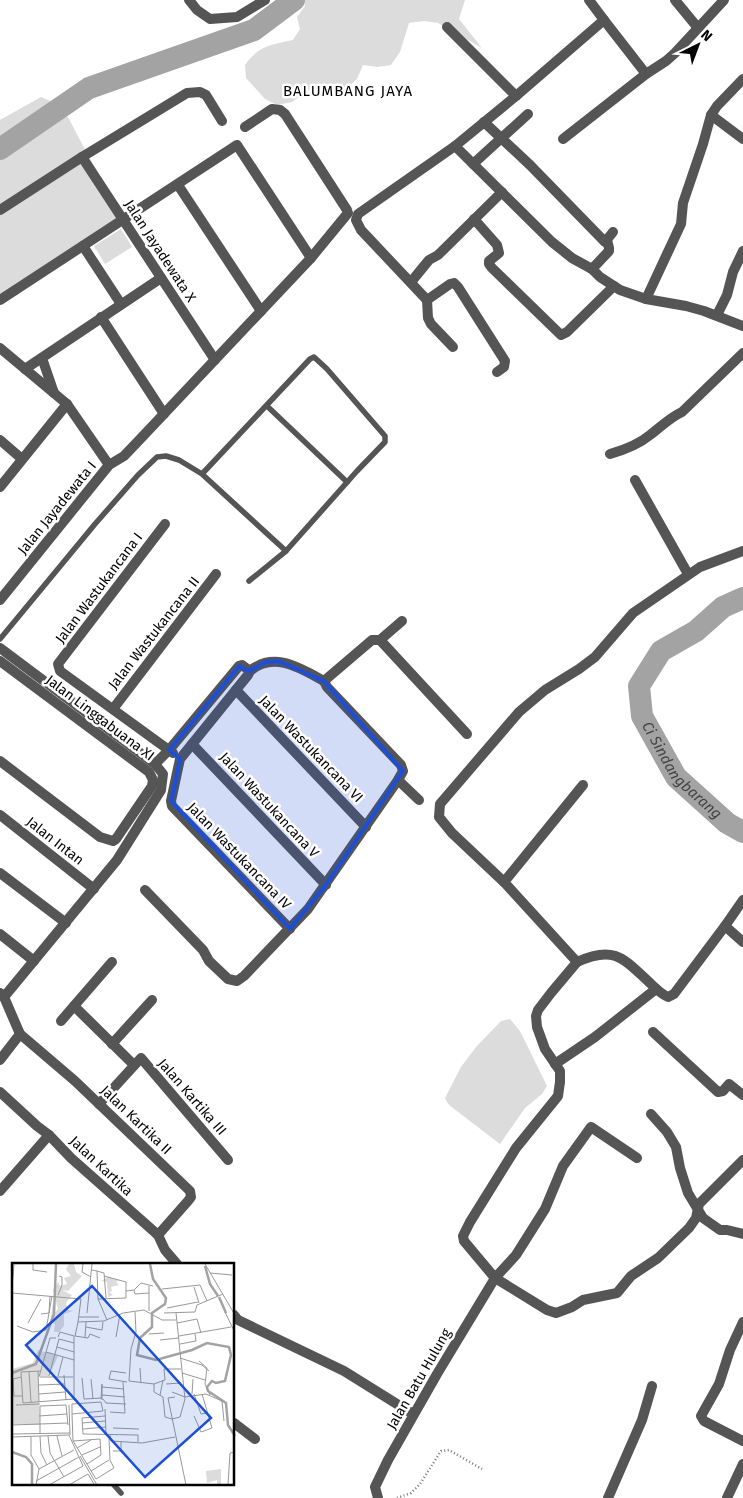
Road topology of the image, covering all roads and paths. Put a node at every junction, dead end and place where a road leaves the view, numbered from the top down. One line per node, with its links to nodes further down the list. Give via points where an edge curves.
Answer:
1 (189, 0): 2 (street, via 210,19 237,17)
2 (265, 0)
3 (589, 0): 6 (street)
4 (675, 0): 8 (street)
5 (724, 0): 8 (street)
6 (604, 20): 9 (street); 11 (street)
7 (447, 27): 11 (street)
8 (698, 28): 9 (street, via 671,57)
9 (646, 74): 18 (street)
10 (743, 79): 13 (street)
11 (516, 96): 15 (street)
12 (528, 114): 17 (street)
13 (711, 115): 19 (street); 35 (street, via 683,203 681,224)
14 (222, 121): 21 (street, via 206,94 187,93)
15 (484, 122): 17 (street); 20 (street)
16 (245, 127): 30 (street, via 272,109 280,110 347,210 346,217)
17 (502, 139): 22 (street); 31 (street, via 605,242 610,236 609,251)
18 (563, 139)
19 (743, 139)
20 (455, 146): 22 (street); 33 (street, via 356,216 361,230)
21 (82, 158): 25 (street); 27 (street, Jalan Jayadewata X)
22 (473, 164): 24 (street)
23 (178, 185): 27 (street); 30 (street, via 237,145); 39 (street)
24 (502, 192): 26 (street); 31 (street, via 552,242)
25 (0, 210)
26 (474, 219): 33 (street, via 429,260); 34 (street, via 497,245 499,252 489,261 492,268 561,335)
27 (123, 220): 28 (street); 32 (street, Jalan Jayadewata X)
28 (83, 246): 36 (street); 38 (street)
29 (743, 251): 40 (street)
30 (311, 258): 39 (street)
31 (592, 270): 34 (street)
32 (161, 278): 38 (street); 47 (street, Jalan Jayadewata X)
33 (411, 282): 37 (street)
34 (614, 286): 35 (street)
35 (646, 299): 40 (street)
36 (0, 300)
37 (428, 300): 43 (street, via 431,324); 49 (street, via 450,284 458,287 505,362)
38 (121, 304): 41 (street)
39 (261, 311): 47 (street)
40 (717, 315): 42 (street)
41 (101, 317): 46 (street); 53 (street)
42 (743, 326)
43 (453, 347)
44 (0, 348): 48 (street, Jalan Jayadewata I)
45 (743, 353): 55 (street, via 682,412 638,443)
46 (42, 358): 48 (street); 50 (street)
47 (215, 360): 53 (street)
48 (25, 369): 50 (street, Jalan Jayadewata I)
49 (497, 372)
50 (54, 394): 51 (street, Jalan Jayadewata I)
51 (67, 404): 56 (street); 57 (street, Jalan Jayadewata I)
52 (267, 406): 58 (lane); 60 (lane); 60 (lane, via 310,359 318,360 386,439)
53 (164, 414): 57 (street, via 124,456)
54 (0, 440): 56 (street)
55 (610, 454)
56 (22, 459): 61 (street)
57 (109, 465): 68 (street, Jalan Jayadewata I)
58 (202, 474): 63 (lane); 70 (lane, via 179,460 157,457 95,524)
59 (635, 480): 66 (street)
60 (346, 482): 63 (lane)
61 (0, 487)
62 (165, 524): 77 (street, Jalan Wastukancana I, via 58,664 60,671)
63 (286, 551): 67 (lane)
64 (743, 551): 66 (street)
65 (216, 574): 77 (street, Jalan Wastukancana II)
66 (688, 574): 92 (street, via 633,613 595,656 544,690 519,712 440,804 440,817 452,833)
67 (249, 581)
68 (0, 600)
69 (402, 621): 71 (street)
70 (0, 639)
71 (376, 640): 75 (street); 78 (street)
72 (0, 648): 83 (street)
73 (0, 661): 82 (street, Jalan Linggabuana XI, via 148,772 153,780 116,839 107,841)
74 (250, 671): 75 (street, via 265,662 279,661 290,663); 76 (street); 80 (street, via 239,666)
75 (324, 681): 86 (street, via 327,688 401,765 403,771)
76 (236, 690): 79 (street); 90 (street, Jalan Wastukancana VI)
77 (113, 709): 80 (street)
78 (467, 734)
79 (192, 744): 81 (street); 93 (street, Jalan Wastukancana V)
80 (169, 750): 81 (street); 83 (street)
81 (180, 759): 84 (street)
82 (0, 761)
83 (155, 764): 85 (street)
84 (178, 770): 85 (street); 99 (street, Jalan Wastukancana IV, via 172,806)
85 (163, 774): 94 (street, via 161,790 117,860)
86 (398, 780): 88 (street); 90 (street)
87 (583, 785): 92 (street)
88 (419, 800)
89 (0, 815): 94 (street, Jalan Intan)
90 (366, 827): 93 (street)
91 (0, 873): 97 (street)
92 (504, 882): 104 (street)
93 (326, 886): 99 (street)
94 (94, 889): 97 (street)
95 (145, 890): 99 (street, via 228,979 237,981 244,976)
96 (743, 900): 98 (street)
97 (66, 923): 102 (street)
98 (725, 926): 101 (street); 105 (street, via 674,994 668,997)
99 (290, 930)
100 (0, 934): 102 (street)
101 (743, 942)
102 (34, 962): 106 (street)
103 (112, 962): 108 (street)
104 (577, 962): 105 (street, via 602,954 618,956); 114 (street, via 536,1016 536,1027)
105 (656, 989): 114 (street)
106 (2, 995): 111 (street)
107 (152, 1000): 112 (street)
108 (74, 1006): 109 (street); 112 (street, Jalan Kartika III)
109 (61, 1021)
110 (652, 1032): 117 (street, via 718,1092 729,1084)
111 (20, 1034): 113 (street); 118 (street, Jalan Kartika II)
112 (112, 1044): 115 (street, Jalan Kartika III)
113 (0, 1060)
114 (555, 1064): 129 (street, via 560,1071 558,1096 516,1148 463,1236)
115 (134, 1065): 118 (street, Jalan Kartika III); 122 (street, Jalan Kartika III, via 141,1058)
116 (0, 1092): 120 (street, Jalan Kartika)
117 (743, 1095)
118 (99, 1104): 127 (street, Jalan Kartika II, via 190,1191 191,1197)
119 (651, 1114): 125 (street, via 676,1147 688,1193)
120 (48, 1135): 124 (street); 127 (street, Jalan Kartika)
121 (637, 1158): 129 (street, Jalan Batu Hulung, via 591,1127 563,1166 545,1209 516,1255)
122 (228, 1160)
123 (741, 1167): 125 (street, via 699,1204)
124 (0, 1191)
125 (698, 1210): 126 (street, via 703,1218 720,1230); 129 (street, via 689,1228 658,1258 631,1276 617,1293 583,1300 556,1313)
126 (743, 1234)
127 (158, 1235): 128 (street, Jalan Kartika)
128 (176, 1263)
129 (496, 1278): 133 (street, Jalan Batu Hulung)
130 (235, 1319): 133 (street, via 344,1371)
131 (743, 1322): 136 (street, via 719,1384 701,1416 704,1421)
132 (652, 1386): 143 (street, via 642,1420)
133 (413, 1414): 141 (street, Jalan Batu Hulung, via 380,1474 376,1487)
134 (235, 1424): 135 (street)
135 (255, 1439)
136 (743, 1441)
137 (743, 1464): 144 (street)
138 (482, 1469): 142 (path, via 459,1455 441,1451 411,1494)
139 (115, 1486): 140 (lane)
140 (121, 1493)
141 (378, 1498)
142 (397, 1498)
143 (608, 1498)
144 (727, 1498)

